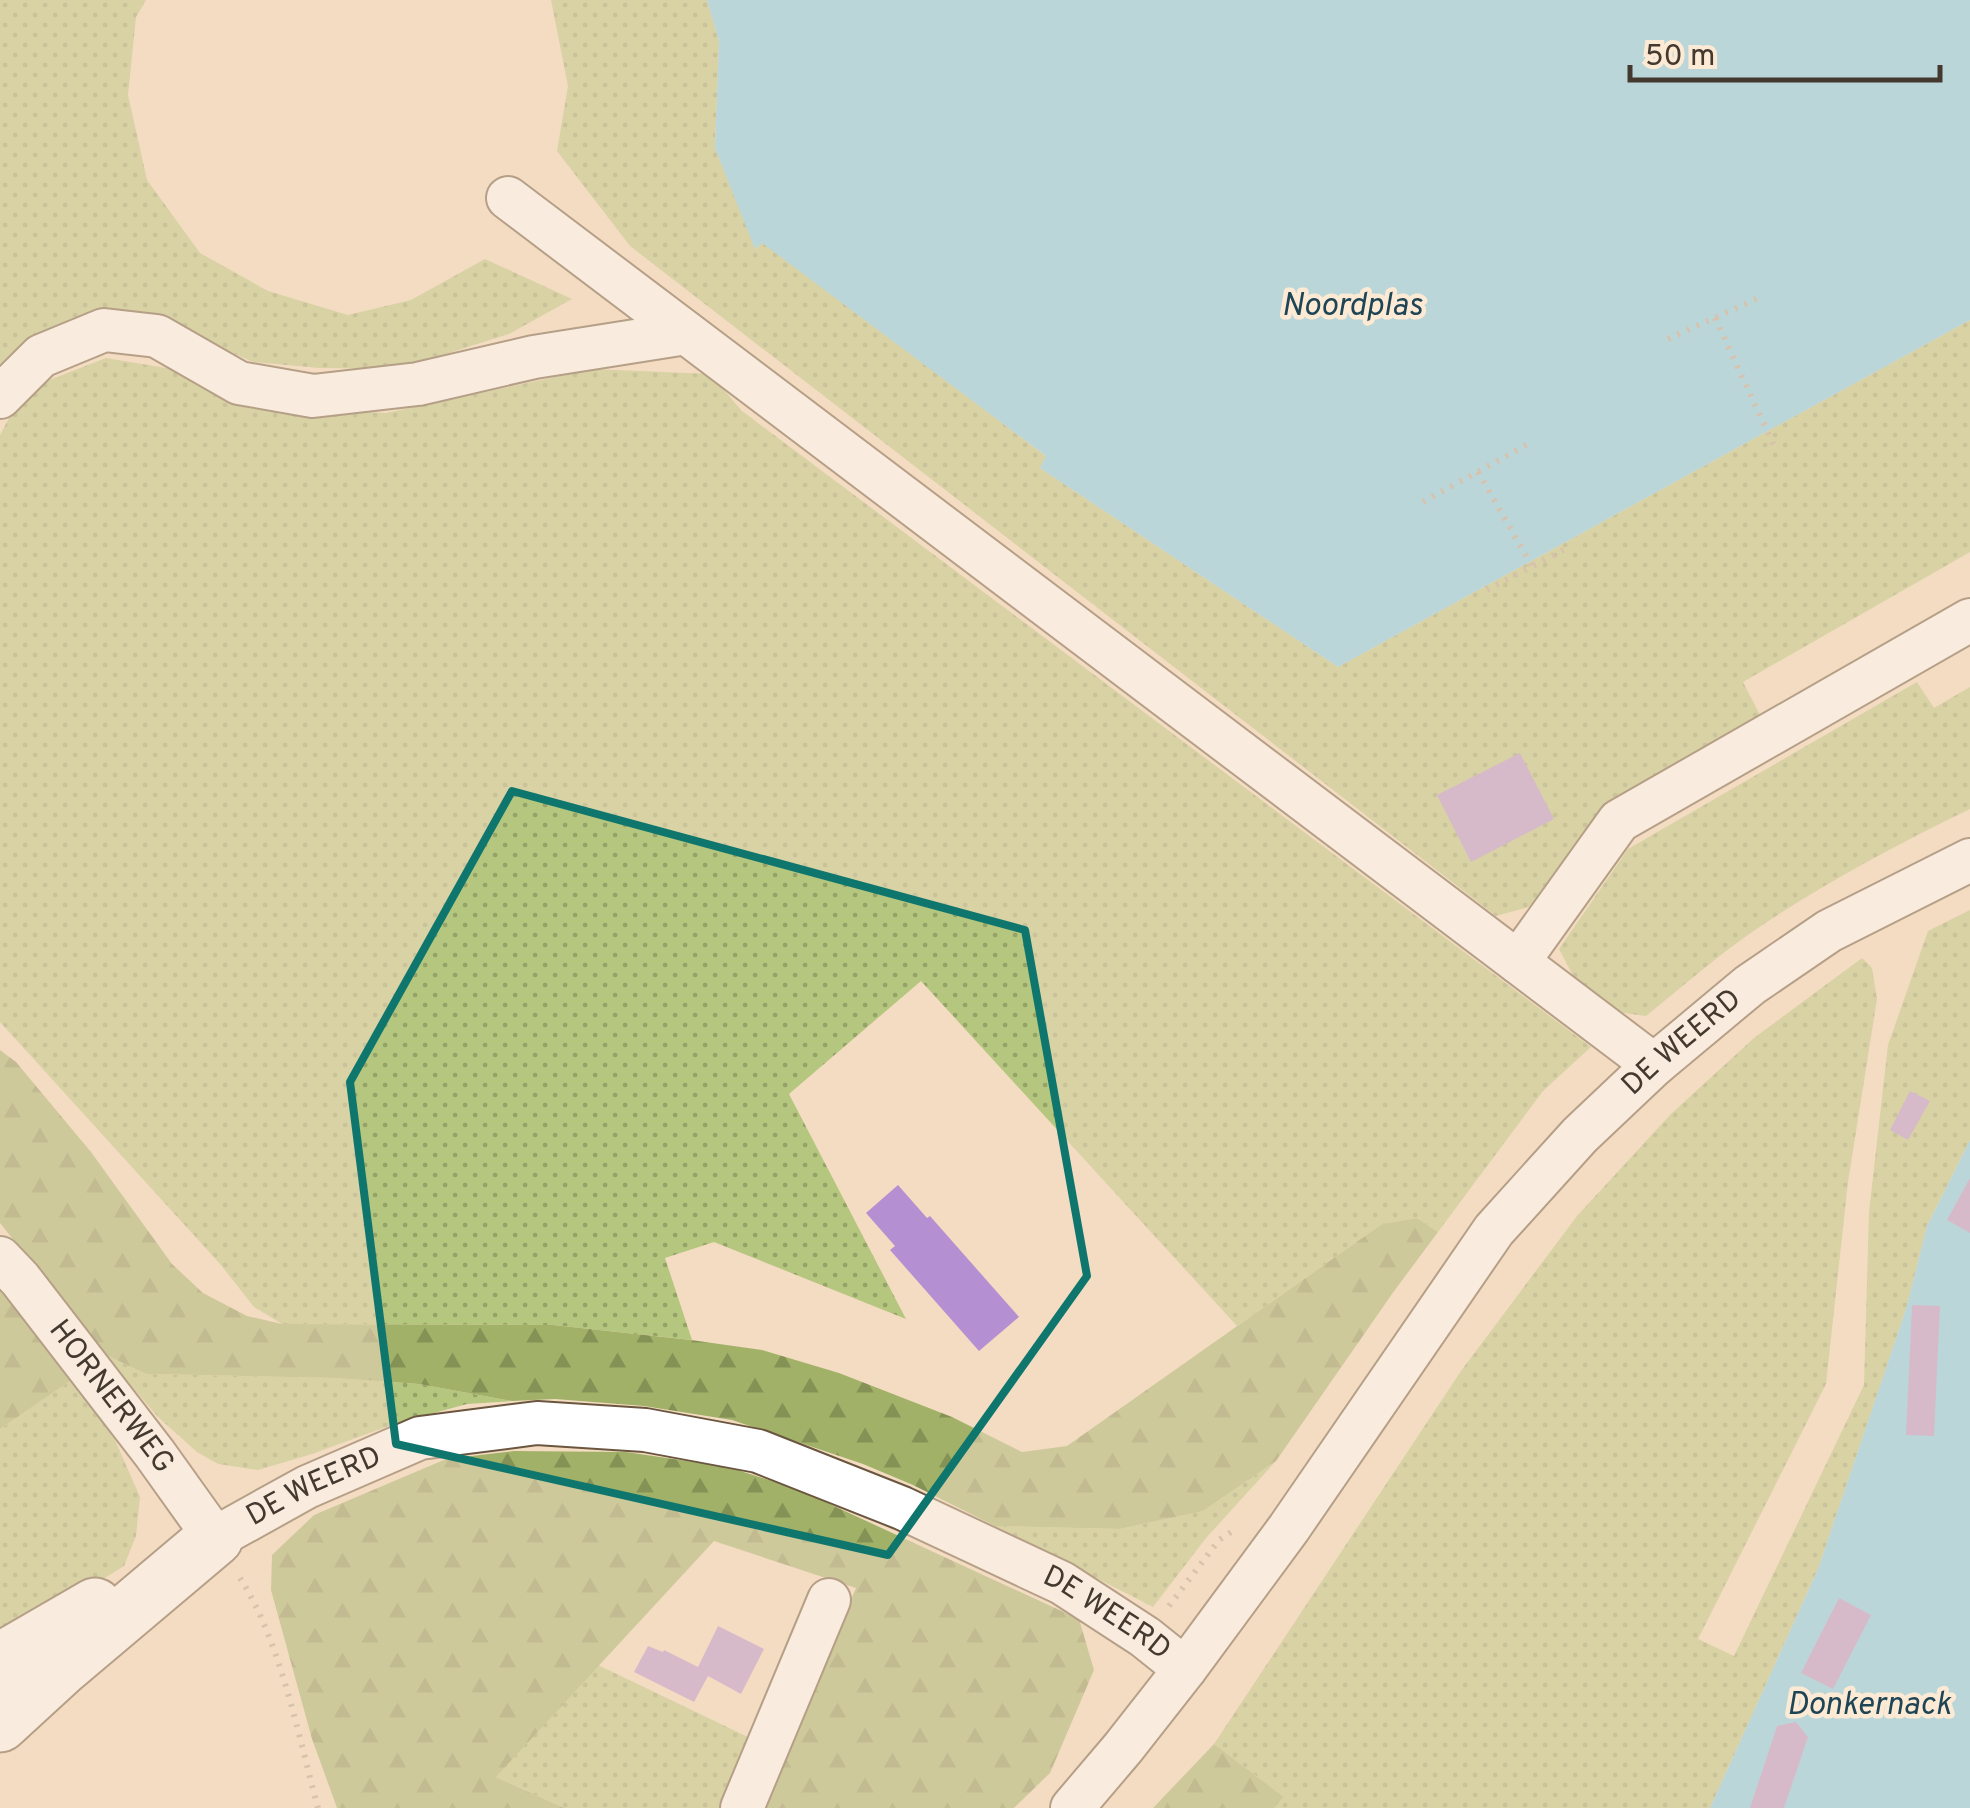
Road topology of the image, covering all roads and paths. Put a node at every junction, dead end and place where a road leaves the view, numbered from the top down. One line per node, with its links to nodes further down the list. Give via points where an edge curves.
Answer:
1 (508, 198): 4 (street)
2 (1761, 296): 3 (path)
3 (1715, 318): 5 (path); 8 (path)
4 (686, 332): 6 (street, via 418,384 313,396 239,383 157,336 104,330 41,356); 16 (street)
5 (1668, 338)
6 (0, 397)
7 (1528, 444): 9 (path)
8 (1775, 448)
9 (1478, 472): 10 (path); 12 (path)
10 (1424, 502)
11 (1569, 547): 12 (path)
12 (1532, 566): 13 (path)
13 (1487, 590)
14 (1970, 620): 16 (street, via 1619,821)
15 (1970, 860): 17 (street, DE WEERD, via 1829,931 1750,985)
16 (1518, 962): 17 (street)
17 (1654, 1065): 22 (street, DE WEERD, via 1494,1230 1290,1528)
18 (0, 1258): 19 (street, HORNERWEG)
19 (216, 1538): 21 (main road); 22 (street, DE WEERD, via 306,1488 420,1438 536,1424 645,1430 758,1451 902,1508 1062,1583); 23 (main road); 24 (path, DE WEERD, via 274,1650)
20 (829, 1600): 25 (street)
21 (0, 1661)
22 (1185, 1668): 26 (street)
23 (0, 1724)
24 (318, 1808)
25 (742, 1808)
26 (1072, 1808)

